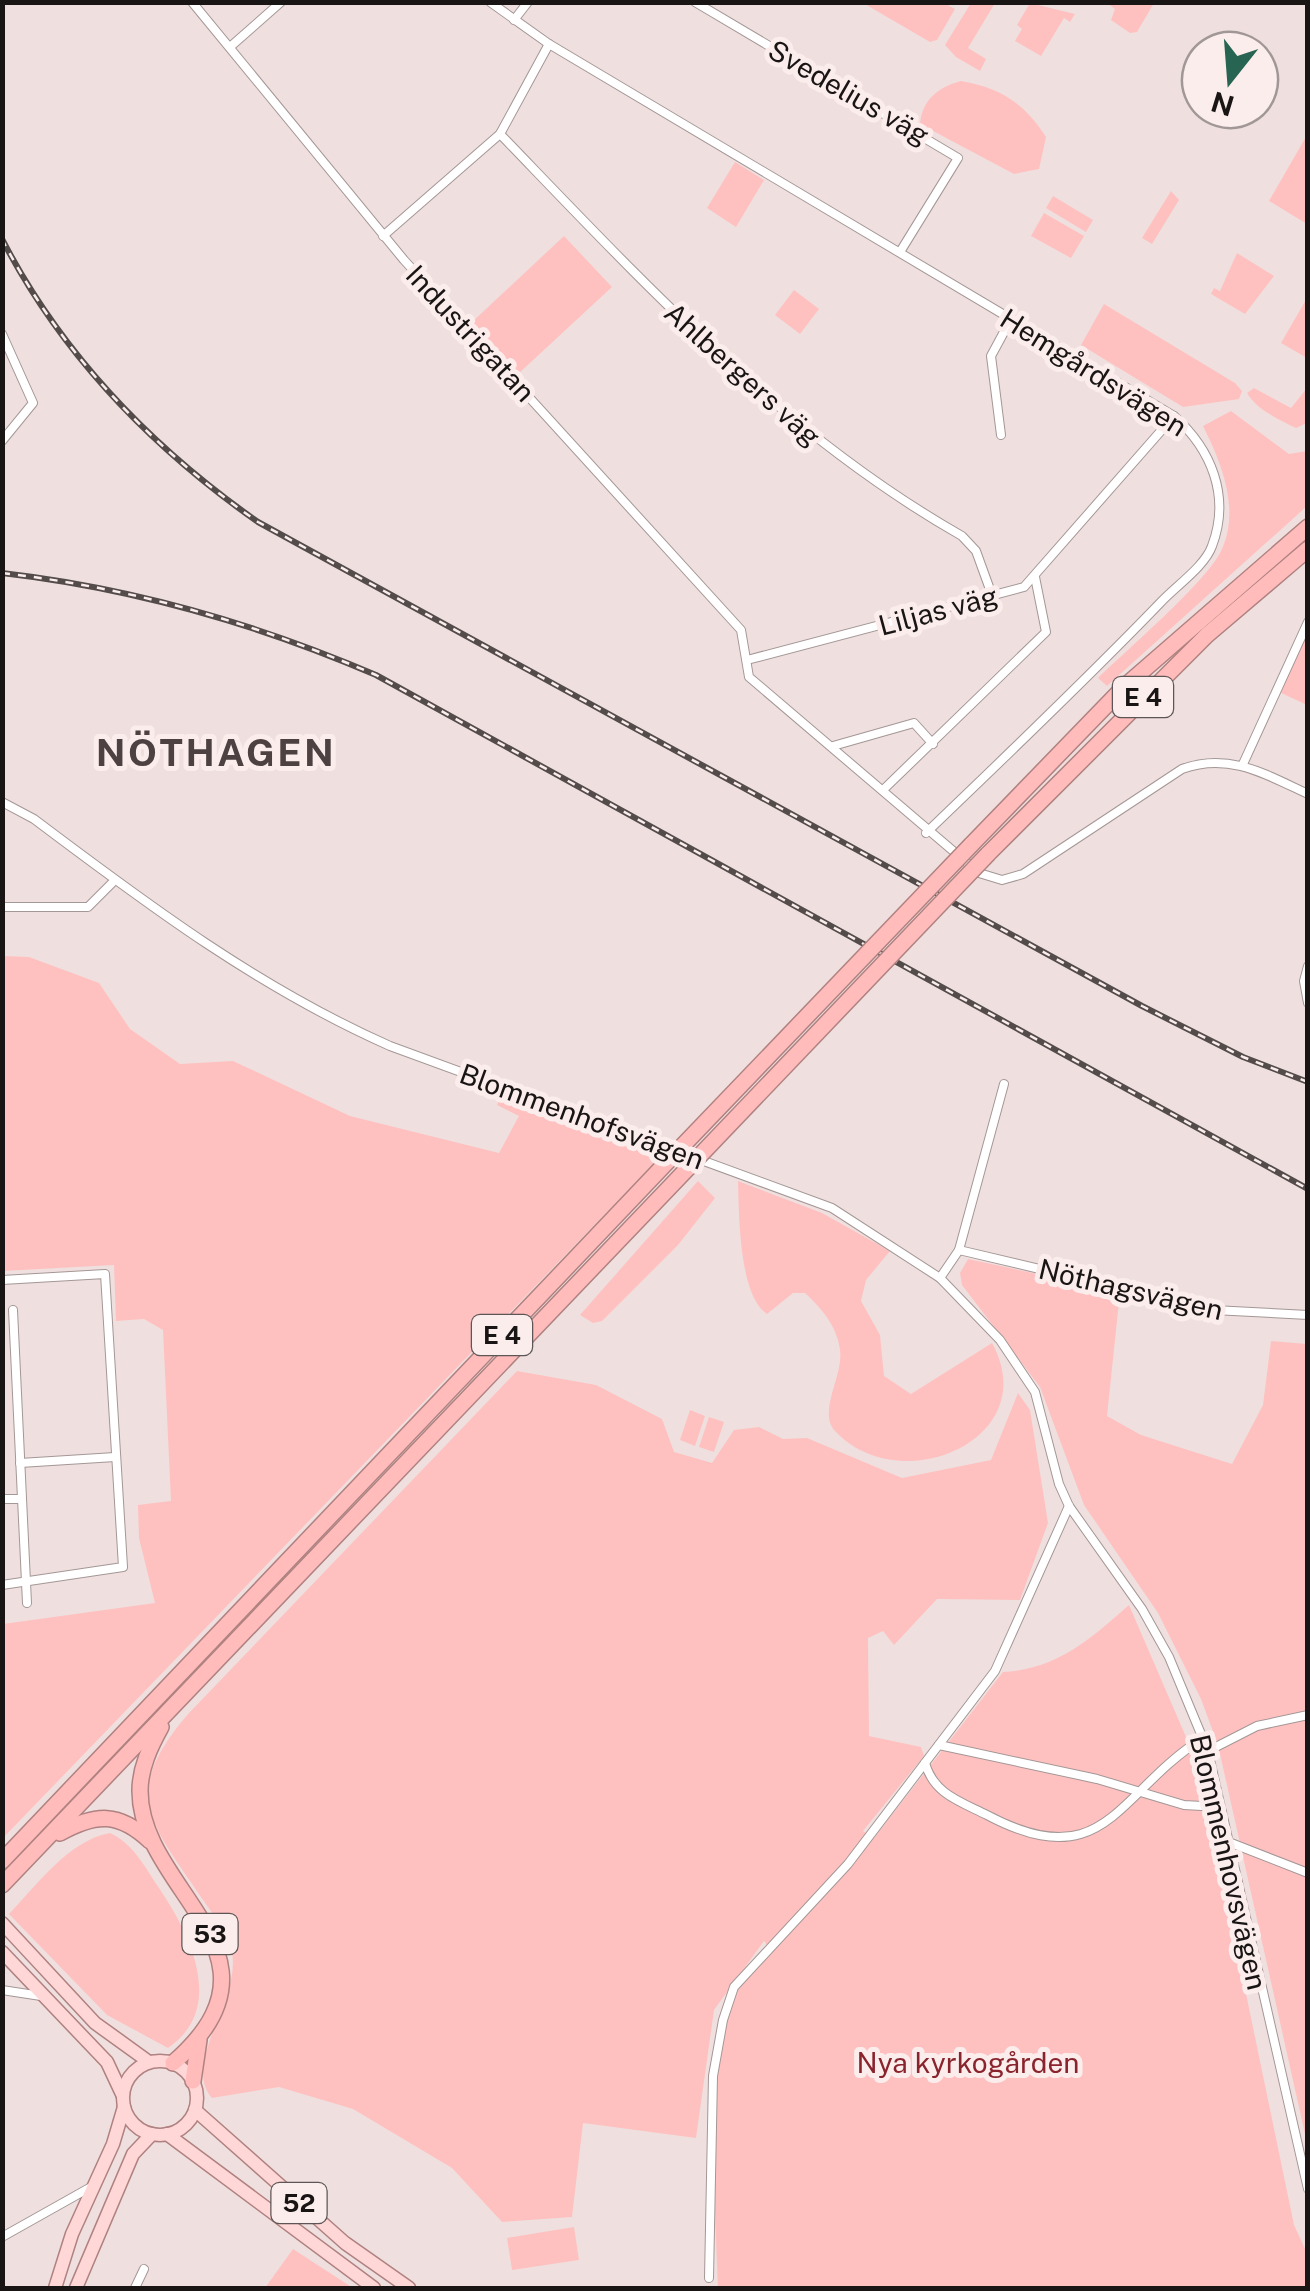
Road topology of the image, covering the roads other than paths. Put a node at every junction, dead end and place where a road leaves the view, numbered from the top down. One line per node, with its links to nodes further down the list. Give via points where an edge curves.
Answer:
1 (192, 2): 8 (street, Industrigatan)
2 (281, 2): 8 (street)
3 (490, 2): 6 (street, Hemgårdsvägen)
4 (528, 2): 6 (street)
5 (695, 2): 11 (street, Svedelius väg, via 958,158)
6 (514, 20): 7 (street, Hemgårdsvägen)
7 (549, 44): 9 (street); 11 (street, Hemgårdsvägen)
8 (230, 47): 10 (street, Industrigatan)
9 (500, 134): 10 (street); 20 (street, Ahlbergers väg, via 632,274 766,398 834,455 962,536 976,551)
10 (383, 236): 22 (street, Industrigatan, via 741,630)
11 (900, 252): 12 (street, Hemgårdsvägen)
12 (1010, 319): 14 (street, Hemgårdsvägen); 16 (street, via 991,356)
13 (2, 334): 15 (street, via 33,402)
14 (1174, 416): 19 (street, Liljas väg); 29 (street, Hemgårdsvägen, via 1209,456 1219,502 1212,549)
15 (5, 435)
16 (1000, 435)
17 (1308, 527): 61 (highway, E 4, bridge, via 1124,687)
18 (1308, 549): 50 (highway, E 4, bridge, via 1207,635 988,854)
19 (1035, 577): 20 (street, Liljas väg); 23 (street, via 1046,632)
20 (992, 595): 22 (street, Liljas väg)
21 (1308, 622): 25 (street)
22 (748, 660): 24 (street, Industrigatan, via 749,677)
23 (933, 744): 24 (street, via 914,723); 26 (street)
24 (833, 746): 26 (street, Industrigatan)
25 (1243, 764): 27 (street); 29 (street, via 1182,768 1023,874 1002,880 978,873)
26 (884, 789): 29 (street, Industrigatan)
27 (1308, 794)
28 (2, 802): 30 (street, Blommenhofsvägen)
29 (926, 833)
30 (114, 880): 31 (street, via 88,907); 36 (street, Blommenhofsvägen, via 237,965 342,1024 832,1208)
31 (2, 907)
32 (1308, 966): 33 (street)
33 (1308, 1002)
34 (1004, 1084): 35 (street)
35 (959, 1250): 36 (street); 39 (street, Nöthagsvägen, via 1213,1310)
36 (940, 1278): 46 (street, Blommenhofsvägen, via 1000,1340 1035,1392)
37 (2, 1280): 42 (street, via 105,1274)
38 (13, 1310): 40 (street)
39 (1307, 1313)
40 (17, 1413): 41 (street); 43 (street)
41 (2, 1414)
42 (116, 1457): 43 (street); 47 (street, via 124,1567)
43 (20, 1462): 44 (street)
44 (20, 1498): 45 (street); 47 (street)
45 (2, 1499)
46 (1069, 1506): 52 (street, Blommenhovsvägen, via 1142,1609); 53 (street, via 1001,1658)
47 (26, 1582): 48 (street); 49 (street)
48 (2, 1585)
49 (27, 1602)
50 (170, 1709): 59 (highway, E 4); 60 (highway, 53, via 141,1776 141,1805)
51 (1308, 1715): 54 (street, via 1257,1726)
52 (1203, 1738): 54 (street, Blommenhovsvägen); 56 (street)
53 (939, 1745): 55 (street); 56 (street)
54 (1208, 1751): 57 (street, Blommenhovsvägen)
55 (924, 1763): 56 (street, via 938,1790 1030,1836 1084,1835); 80 (street, via 848,1864 742,1975 728,2001 713,2076)
56 (1142, 1791): 57 (street, via 1184,1805)
57 (1220, 1807): 58 (street, Blommenhovsvägen)
58 (1226, 1841): 62 (street); 77 (street, Blommenhovsvägen)
59 (44, 1842): 60 (highway, via 106,1816 128,1823); 63 (highway, E 4)
60 (156, 1846): 68 (highway, 53, via 205,1922 219,1962 216,2004)
61 (2, 1861)
62 (1308, 1873)
63 (4, 1883)
64 (2, 1923): 69 (main road, via 95,2022)
65 (2, 1952): 67 (main road)
66 (2, 1990): 67 (street)
67 (41, 1996): 72 (main road, via 106,2062)
68 (202, 2032): 70 (highway, 53); 71 (highway, 53)
69 (150, 2062): 70 (main road); 72 (main road, via 130,2077)
70 (173, 2063): 71 (main road)
71 (193, 2080): 73 (main road)
72 (124, 2102): 74 (main road, via 134,2124); 76 (main road, via 114,2144)
73 (195, 2110): 75 (main road); 85 (main road, 52, via 345,2243)
74 (152, 2134): 75 (main road); 82 (main road, via 133,2154)
75 (168, 2134): 84 (main road, 52)
76 (92, 2186): 78 (street); 81 (main road)
77 (1308, 2189)
78 (2, 2236)
79 (144, 2269): 83 (street)
80 (709, 2278)
81 (54, 2288)
82 (76, 2288)
83 (136, 2288)
84 (374, 2288)
85 (409, 2288)

